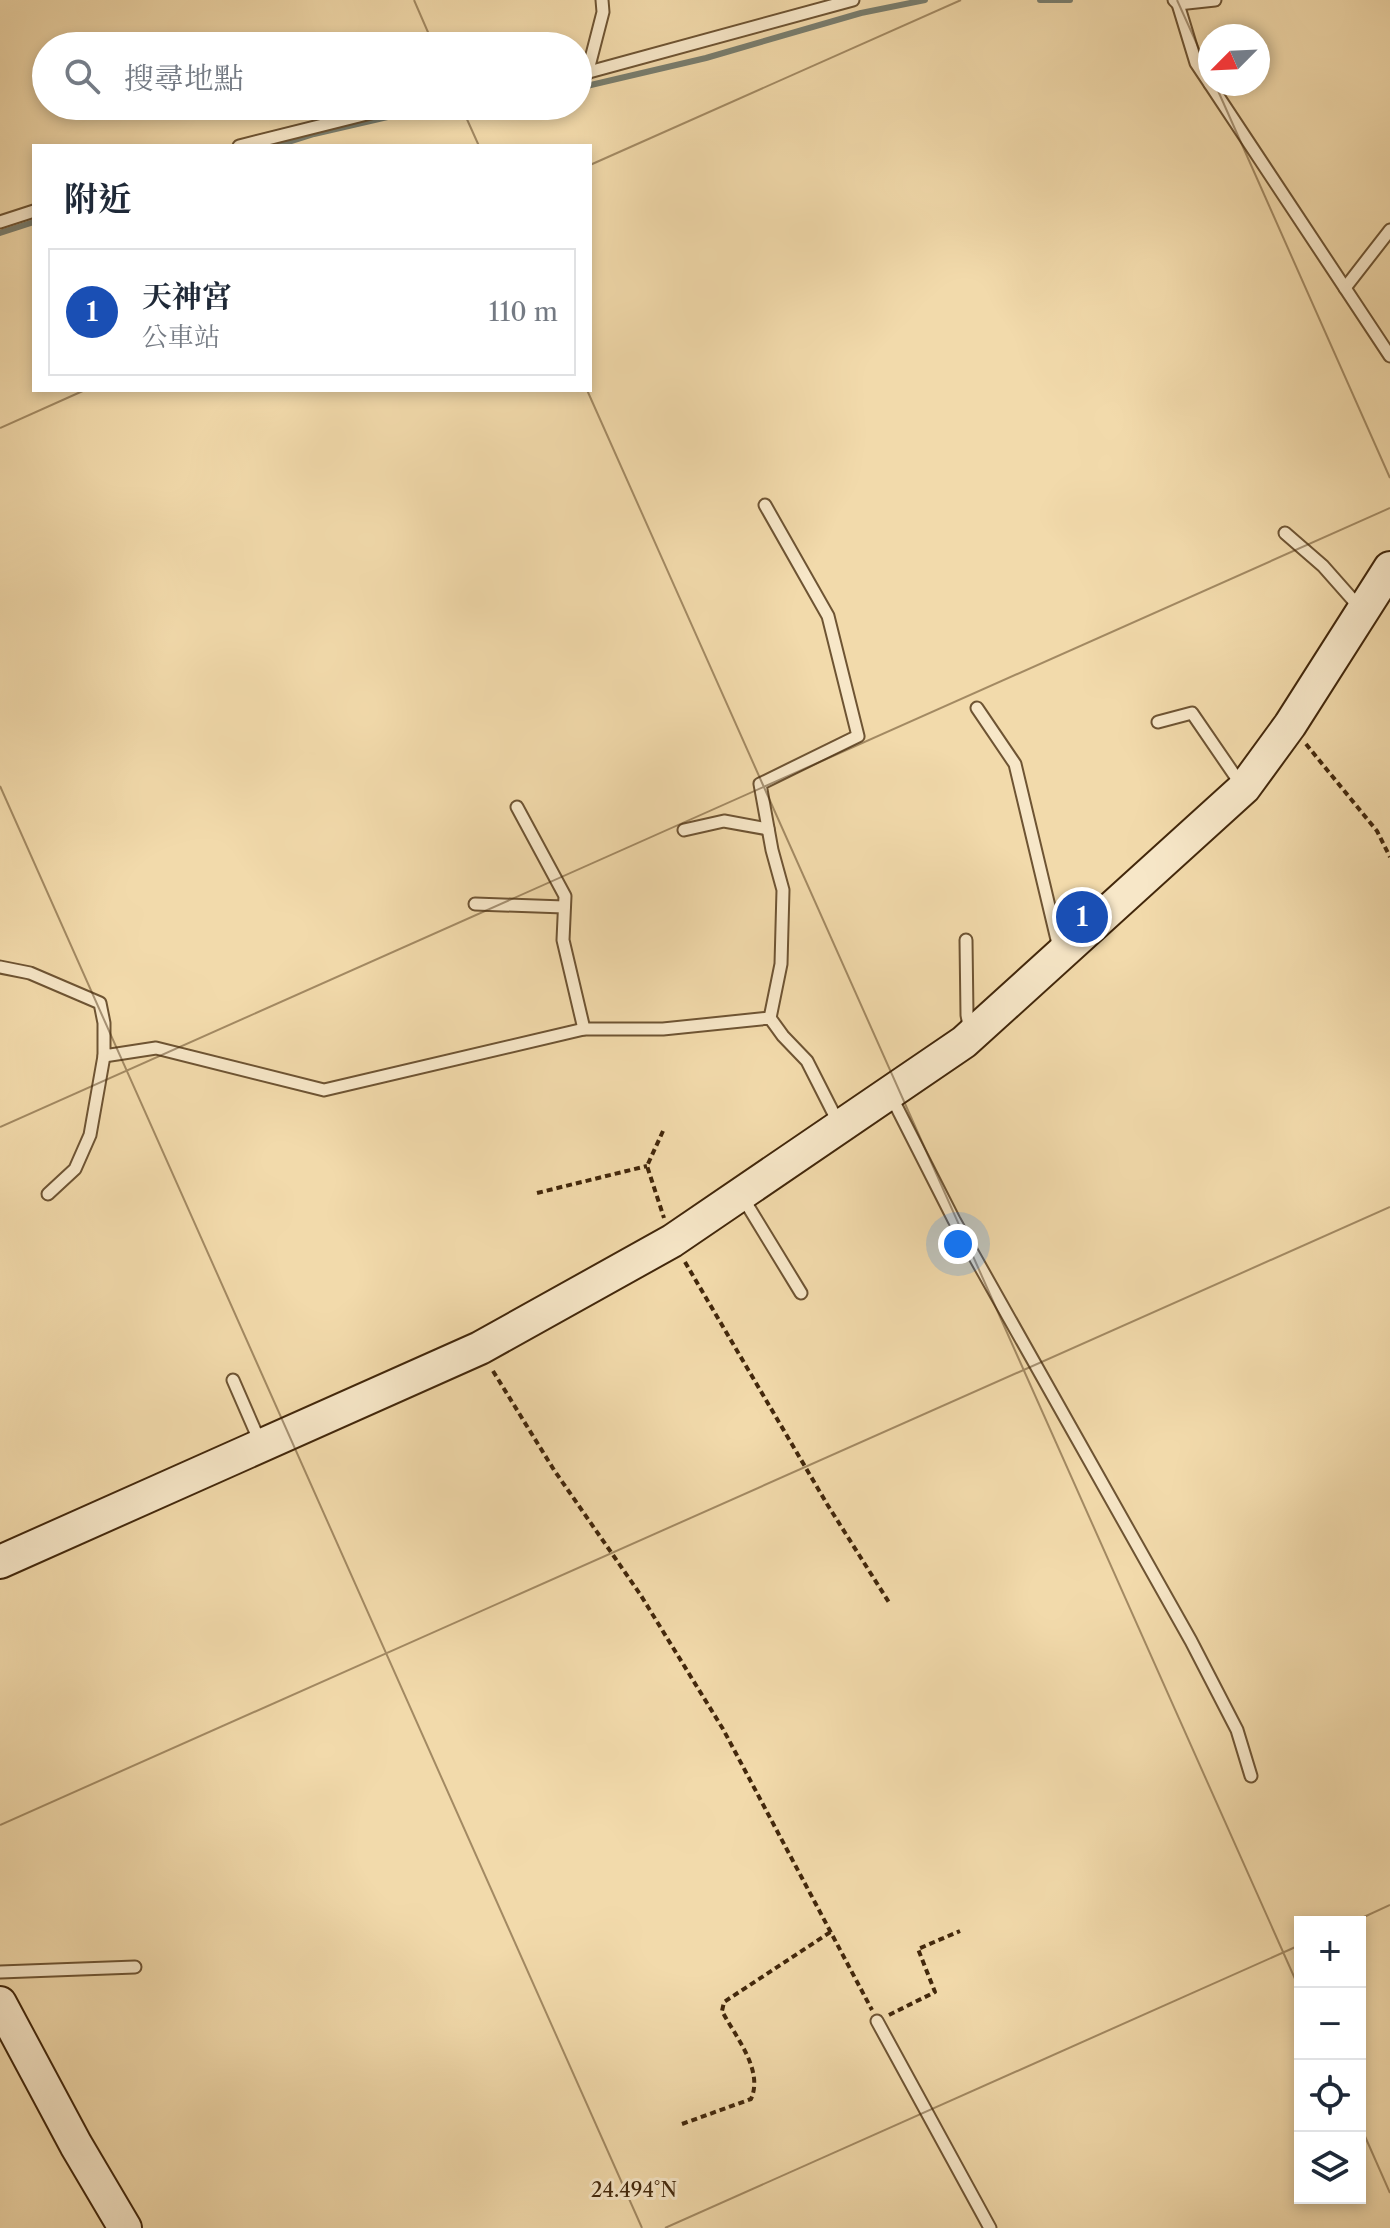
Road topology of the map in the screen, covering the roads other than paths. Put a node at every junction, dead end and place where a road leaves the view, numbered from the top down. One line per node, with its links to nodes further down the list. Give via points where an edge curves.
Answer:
1 (602, 0): 5 (lane)
2 (853, 0): 7 (lane)
3 (1215, 0): 4 (lane)
4 (1176, 2): 6 (lane)
5 (592, 46)
6 (1198, 66)
7 (592, 72)
8 (1218, 96): 14 (lane)
9 (343, 120): 10 (lane)
10 (247, 144)
11 (32, 212): 12 (lane)
12 (0, 222)
13 (1390, 230): 14 (lane)
14 (1345, 288): 15 (lane)
15 (1390, 356)
16 (765, 505): 24 (lane, via 828,616 858,736 760,784)
17 (1285, 533): 19 (lane)
18 (1390, 568): 19 (street)
19 (1363, 611): 22 (street)
20 (977, 708): 29 (lane, via 1015,764)
21 (1158, 722): 22 (lane, via 1192,713)
22 (1244, 788): 29 (street)
23 (517, 807): 27 (lane, via 565,896)
24 (768, 829): 25 (lane, via 724,821); 31 (lane, via 783,890 781,964)
25 (684, 830)
26 (475, 904): 27 (lane)
27 (564, 907): 32 (lane, via 563,940)
28 (966, 940): 33 (lane)
29 (1060, 953): 33 (street)
30 (0, 967): 34 (lane, via 30,973 100,1003)
31 (770, 1018): 32 (lane, via 663,1029); 36 (lane, via 807,1061)
32 (584, 1029): 34 (lane, via 324,1090 156,1048)
33 (971, 1035): 35 (street)
34 (104, 1056): 37 (lane, via 90,1135 75,1169)
35 (890, 1093): 36 (street); 43 (lane, via 954,1220 1191,1641 1237,1730)
36 (840, 1126): 38 (street)
37 (48, 1194)
38 (742, 1196): 39 (lane); 41 (street, via 480,1348)
39 (801, 1293)
40 (233, 1380): 41 (lane)
41 (261, 1446): 42 (street)
42 (0, 1562)
43 (1251, 1776)
44 (135, 1967): 45 (lane)
45 (0, 1972)
46 (0, 2003): 48 (street)
47 (877, 2021): 49 (lane)
48 (125, 2228)
49 (990, 2228)

